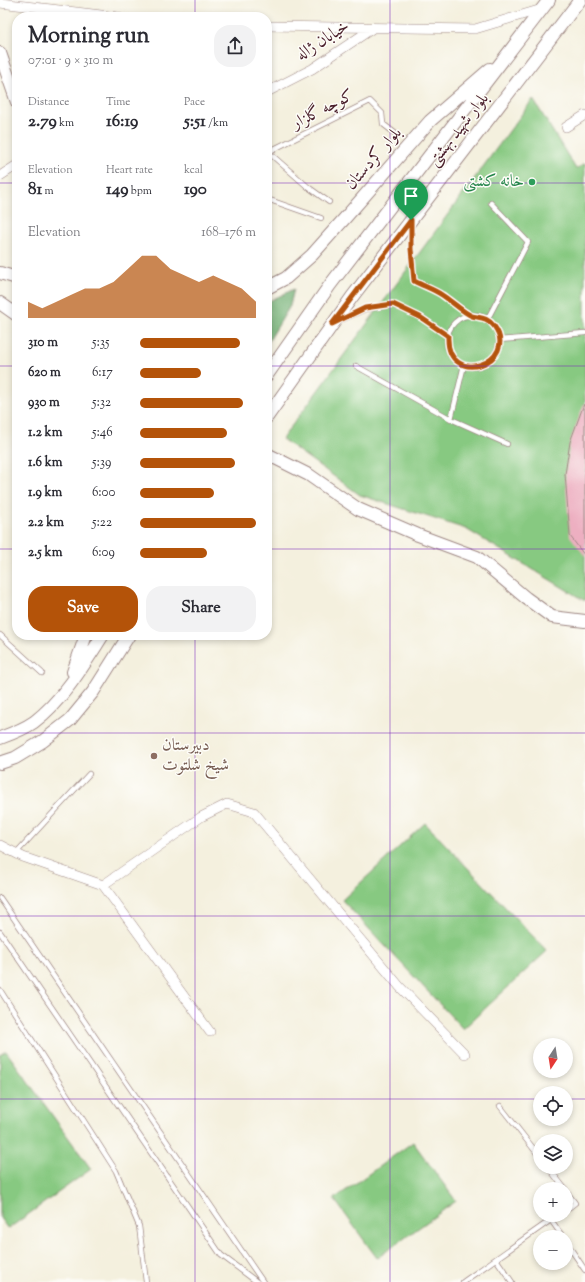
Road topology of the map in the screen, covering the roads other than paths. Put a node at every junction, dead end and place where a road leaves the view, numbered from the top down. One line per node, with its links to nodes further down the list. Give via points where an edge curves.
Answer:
1 (580, 0): 24 (main road, بلوار شهید بهشتی)
2 (0, 3): 4 (street)
3 (546, 5): 7 (street, via 475,29); 10 (main road, بلوار شهید بهشتی)
4 (62, 12)
5 (272, 26): 6 (street)
6 (285, 26): 7 (street); 8 (street)
7 (373, 28): 12 (street, خیابان ژاله, via 312,69)
8 (272, 31)
9 (0, 53): 11 (main road)
10 (509, 53): 27 (main road, بلوار کردستان, via 430,121 312,255 286,278); 38 (main road, بلوار شهید بهشتی, via 330,286)
11 (10, 78)
12 (272, 89)
13 (585, 115): 14 (street)
14 (566, 128)
15 (396, 134): 16 (lane, کوچه گلزار, via 382,124 382,112 370,101)
16 (272, 149)
17 (272, 155): 21 (lane)
18 (12, 168): 19 (street)
19 (0, 176)
20 (272, 201): 23 (lane)
21 (329, 202)
22 (491, 203): 31 (lane, via 528,242)
23 (321, 218)
24 (411, 220): 30 (lane, via 414,281 441,294); 32 (main road, بلوار شهید بهشتی)
25 (0, 273): 26 (main road)
26 (12, 277)
27 (272, 285)
28 (0, 303): 29 (main road)
29 (12, 311)
30 (472, 316): 31 (lane, via 480,316); 34 (lane, via 457,321)
31 (487, 320): 35 (lane, via 498,332)
32 (332, 324): 34 (lane, via 365,308 393,304 420,317); 39 (main road, بلوار شهید بهشتی)
33 (585, 334): 35 (lane)
34 (448, 336): 36 (lane, via 450,353)
35 (499, 340): 36 (lane, via 496,352 489,362 481,366)
36 (464, 365): 40 (lane)
37 (356, 366): 40 (lane)
38 (272, 368)
39 (272, 410)
40 (451, 419): 41 (lane)
41 (507, 444)
42 (272, 456): 43 (main road, via 309,475 358,508 418,535 477,557 552,617)
43 (585, 621)
44 (0, 635): 48 (lane)
45 (84, 640): 49 (main road)
46 (100, 640): 49 (main road)
47 (126, 640): 51 (main road, via 93,692 70,720 38,744 15,758)
48 (42, 673)
49 (69, 686): 50 (main road, via 33,723)
50 (0, 738)
51 (0, 763)
52 (89, 774): 54 (lane)
53 (0, 845): 54 (street)
54 (16, 853): 55 (street)
55 (104, 885): 59 (street); 60 (street, via 201,817 227,804 254,812 400,987)
56 (0, 898): 69 (lane)
57 (0, 932): 68 (lane, via 221,1255)
58 (0, 990): 67 (lane, via 116,1171 139,1226)
59 (210, 1032)
60 (465, 1054)
61 (500, 1106): 62 (lane)
62 (533, 1148)
63 (548, 1222): 65 (lane)
64 (573, 1252): 66 (lane)
65 (496, 1259): 70 (lane); 71 (lane)
66 (585, 1270)
67 (146, 1282)
68 (257, 1282)
69 (263, 1282)
70 (463, 1282)
71 (512, 1282)

